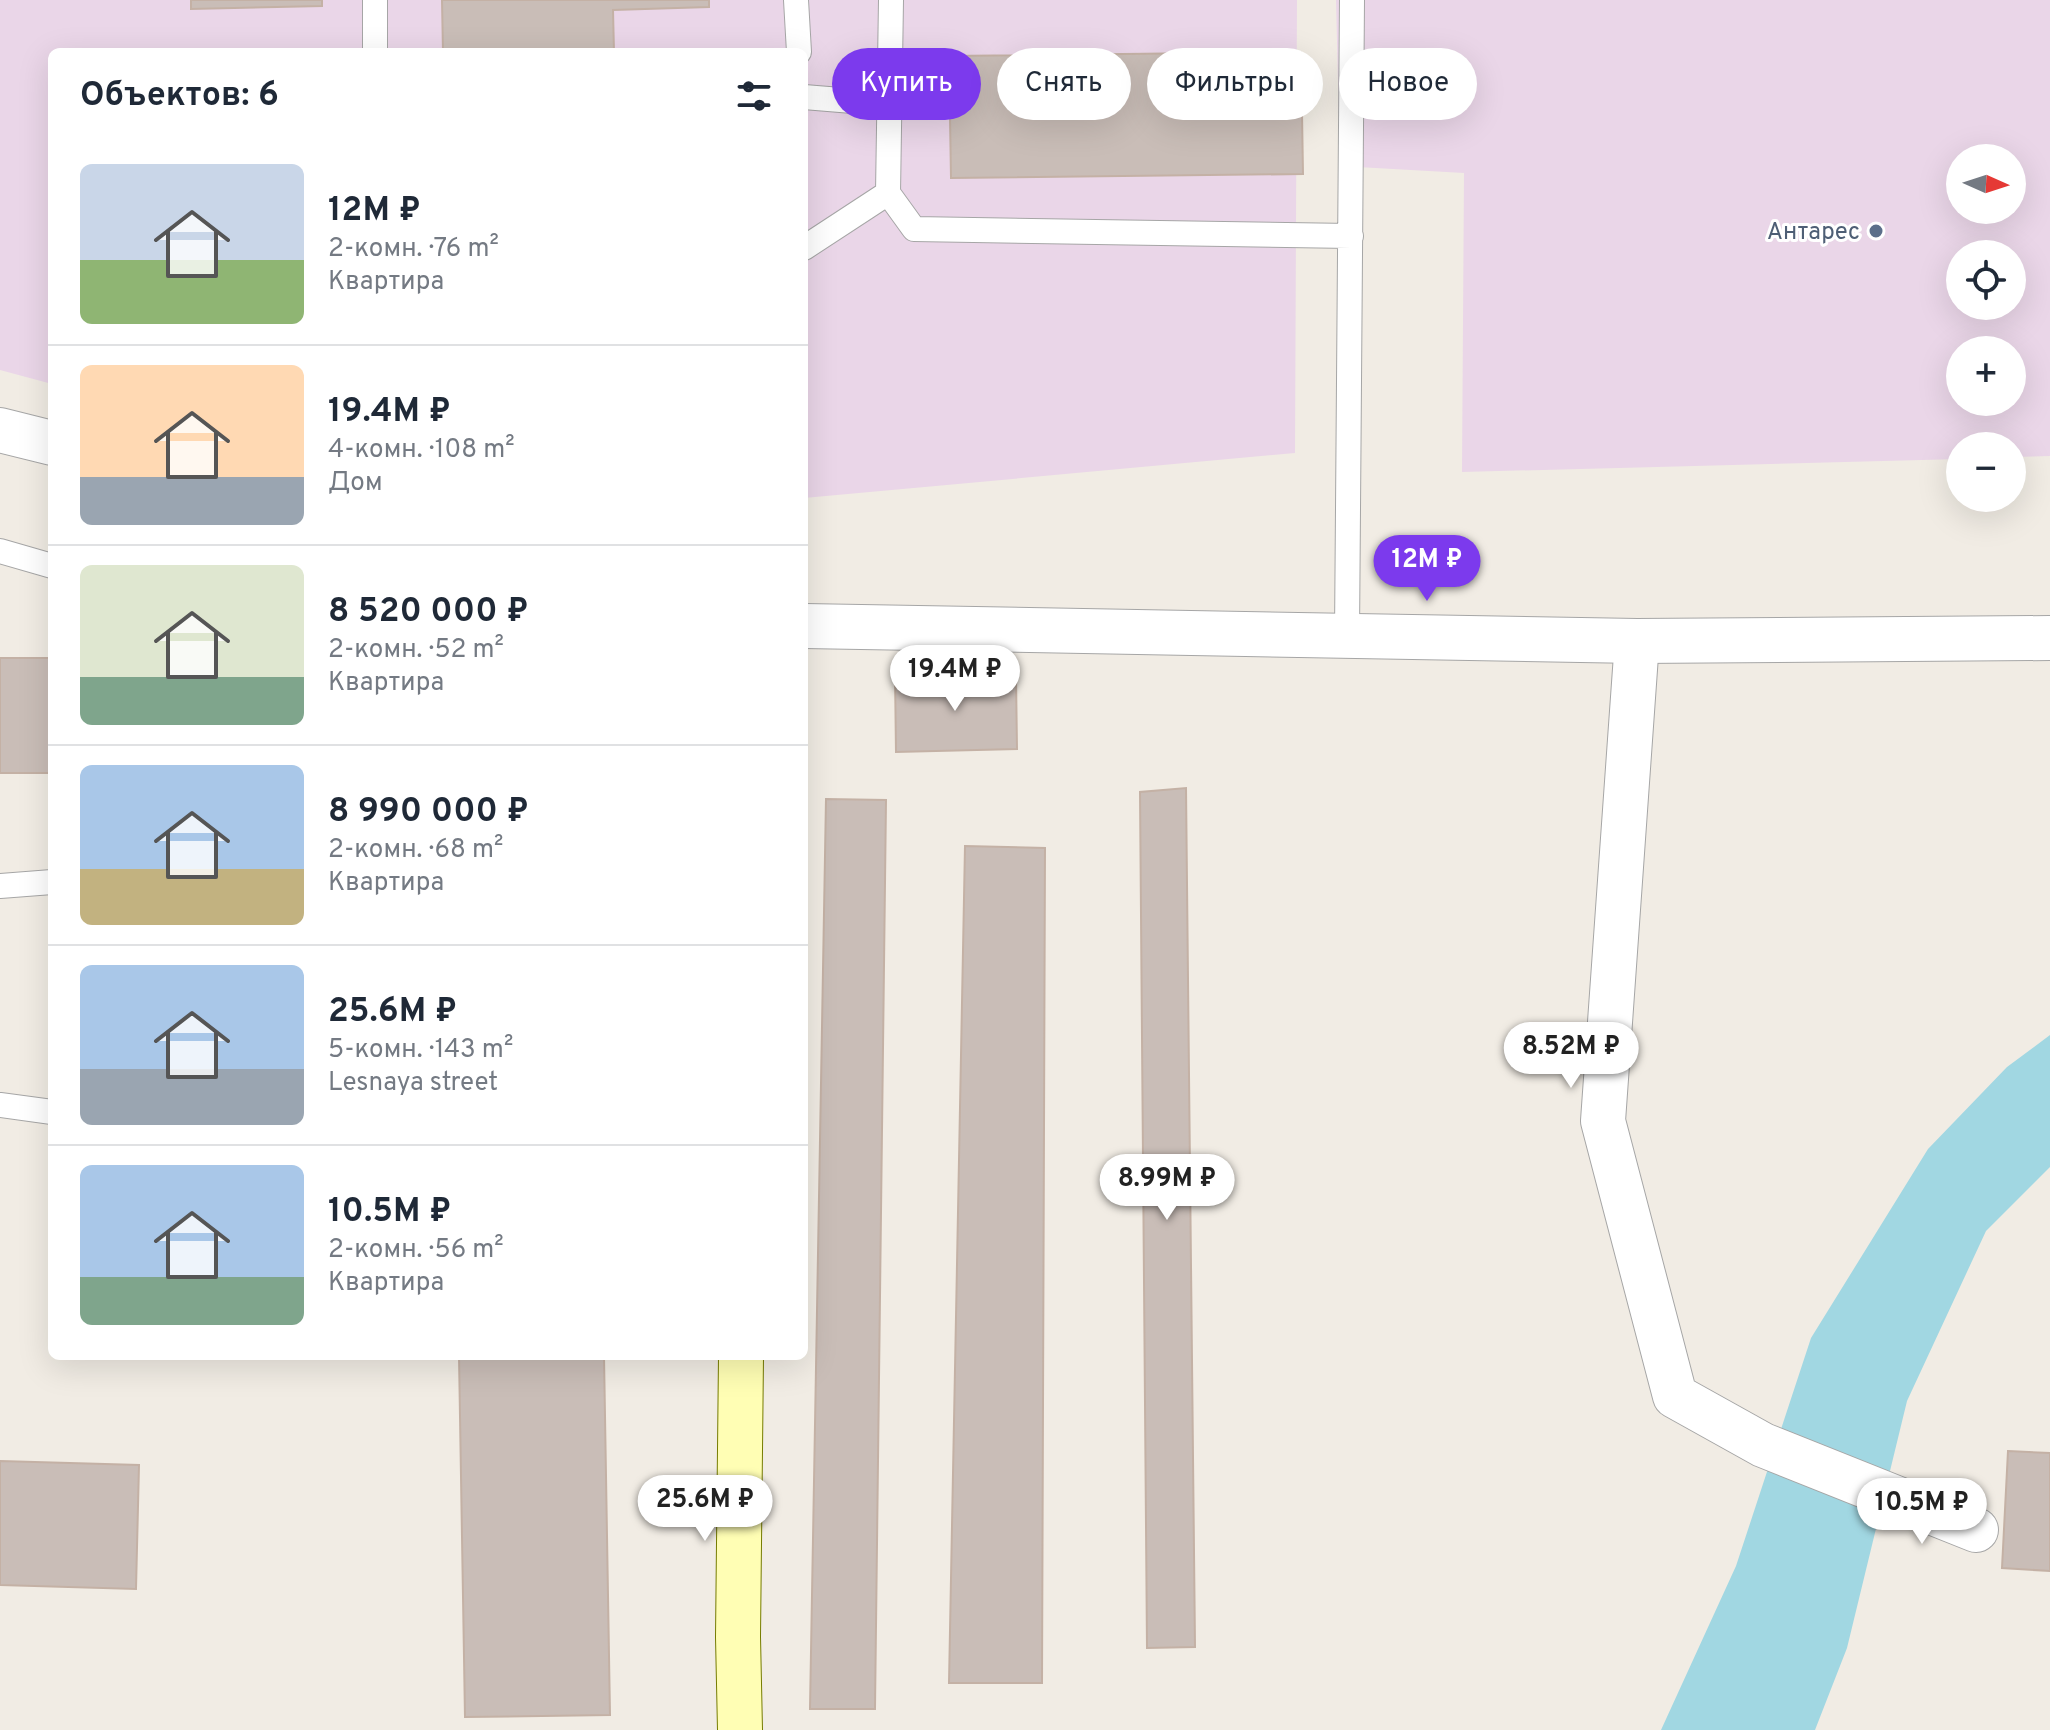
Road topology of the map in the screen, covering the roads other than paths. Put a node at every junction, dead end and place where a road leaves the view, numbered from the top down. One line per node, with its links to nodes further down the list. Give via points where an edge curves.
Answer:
1 (375, 0): 5 (lane)
2 (796, 0): 6 (lane)
3 (891, 0): 7 (lane)
4 (1352, 0): 12 (lane)
5 (375, 48)
6 (799, 48)
7 (890, 48)
8 (808, 97): 9 (lane)
9 (832, 99)
10 (889, 120): 11 (lane)
11 (888, 193): 12 (lane, via 914,229); 13 (lane)
12 (1351, 236): 19 (lane)
13 (808, 245)
14 (0, 430): 15 (street)
15 (48, 442)
16 (0, 551): 17 (lane)
17 (48, 565)
18 (808, 626): 19 (street)
19 (1347, 636): 21 (street)
20 (2050, 638): 21 (street)
21 (1637, 641): 27 (street, via 1603,1121 1675,1396 1763,1445)
22 (48, 882): 23 (lane)
23 (0, 886)
24 (0, 1105): 25 (lane)
25 (48, 1111)
26 (741, 1360): 28 (main road)
27 (1976, 1530)
28 (740, 1730)

